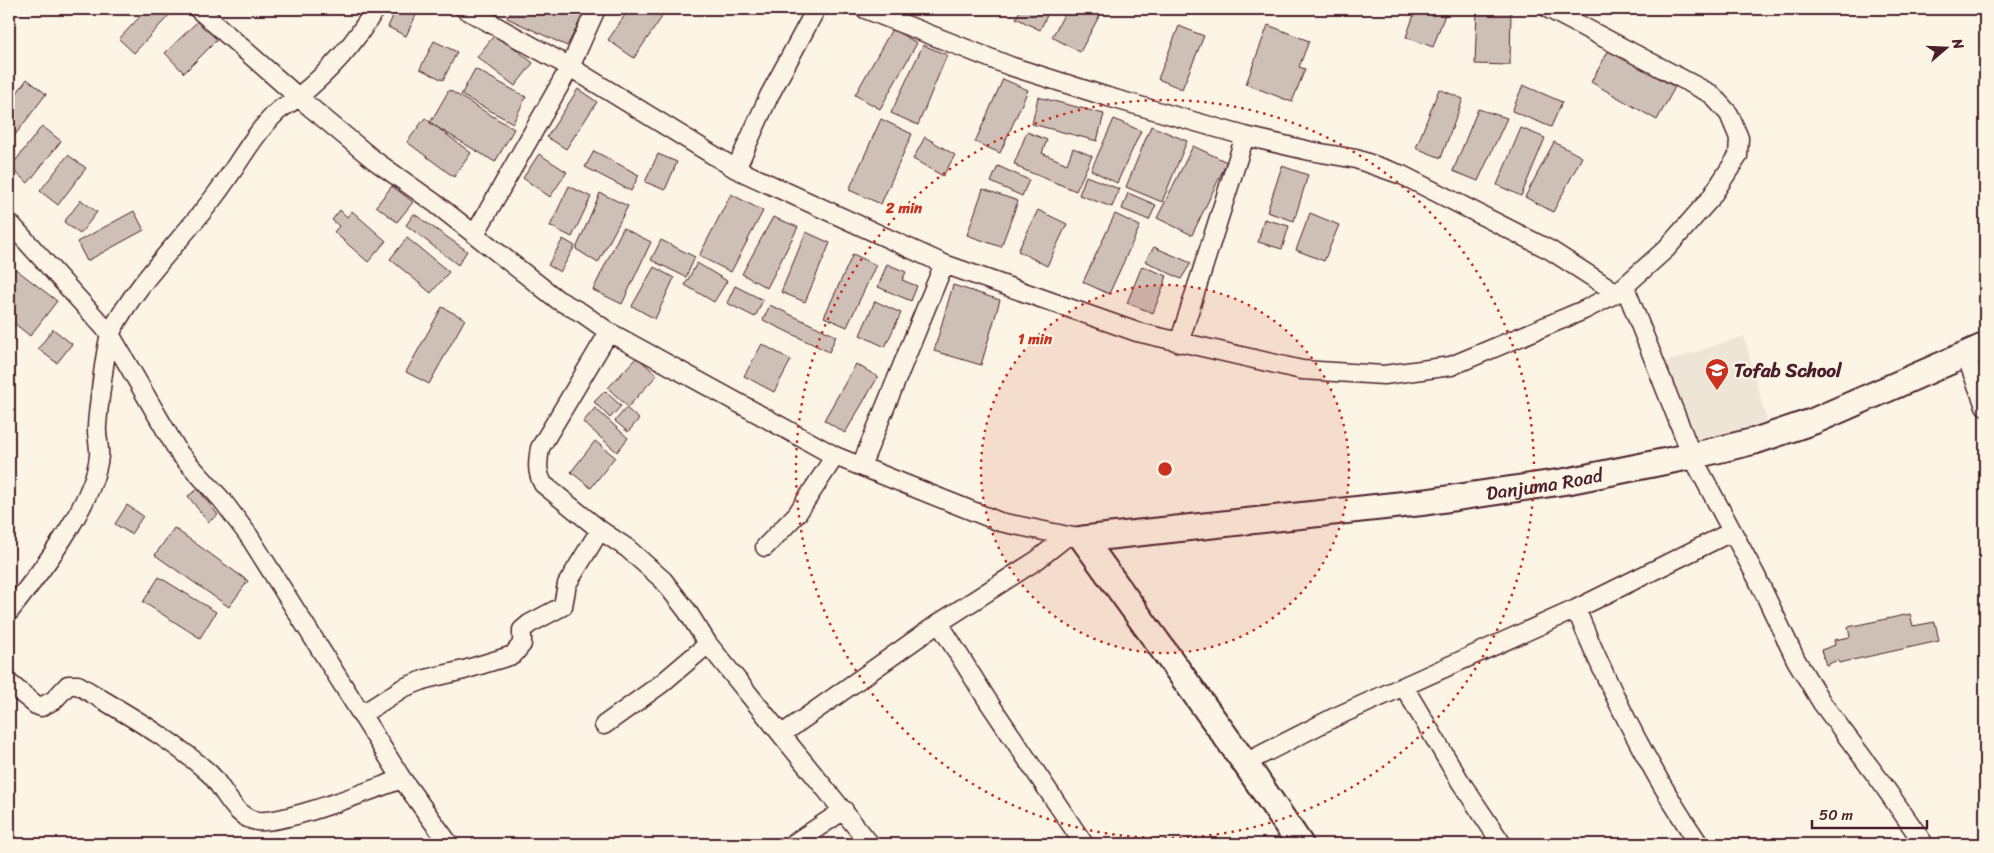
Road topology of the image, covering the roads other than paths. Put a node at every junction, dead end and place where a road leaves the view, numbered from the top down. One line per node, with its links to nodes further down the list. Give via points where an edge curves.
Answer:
1 (198, 9): 9 (street)
2 (375, 9): 9 (street, via 344,52)
3 (465, 9): 8 (street)
4 (596, 9): 8 (street)
5 (816, 9): 11 (street, via 769,96)
6 (865, 9): 10 (street, via 1010,66)
7 (1549, 9): 15 (street, via 1711,94 1729,114 1739,138 1738,156 1710,199 1666,249)
8 (570, 67): 11 (street); 13 (street)
9 (298, 98): 13 (street, via 374,160); 17 (street, via 278,111 250,143 215,196 145,281)
10 (1245, 136): 15 (street, via 1356,159 1402,175); 18 (street)
11 (736, 169): 14 (street)
12 (9, 222): 17 (street)
13 (475, 234): 16 (street, via 558,300)
14 (944, 264): 18 (street, via 1136,332); 23 (street)
15 (1621, 290): 18 (street, via 1584,310 1451,366 1384,375 1302,370); 22 (street)
16 (609, 332): 21 (street); 24 (street, via 540,448 537,465 543,484)
17 (110, 334): 29 (street, via 97,427 99,457 96,469 83,504 58,545); 34 (street, via 179,452 249,536)
18 (1178, 343)
19 (1976, 351): 20 (street); 22 (street, Danjuma Road, via 1814,421 1755,441)
20 (1985, 406)
21 (835, 456): 23 (street); 27 (street, via 797,514)
22 (1692, 456): 25 (street); 26 (street, Danjuma Road, via 1568,481 1426,502)
23 (861, 466): 26 (street, via 1000,522)
24 (600, 530): 31 (street, via 627,548 663,580); 34 (street, via 567,584 562,606 522,630 522,644 513,655 402,688)
25 (1731, 532): 28 (street); 47 (street, via 1796,660 1822,703)
26 (1075, 538): 30 (street); 37 (street)
27 (765, 547)
28 (1576, 609): 33 (street); 46 (street, via 1625,718 1666,796)
29 (9, 612)
30 (939, 623): 36 (street); 43 (street)
31 (708, 644): 35 (street, via 661,684); 36 (street)
32 (9, 683): 38 (street, via 41,706 54,700 68,685 78,685 153,731 202,767 242,814 254,821 288,817)
33 (1404, 687): 37 (street); 45 (street)
34 (361, 715): 38 (street)
35 (604, 725)
36 (782, 734): 39 (street)
37 (1245, 763): 44 (street)
38 (402, 779): 40 (street)
39 (844, 810): 41 (street); 42 (street)
40 (449, 844)
41 (793, 844)
42 (870, 844)
43 (1084, 844)
44 (1300, 844)
45 (1502, 844)
46 (1699, 844)
47 (1924, 844)

